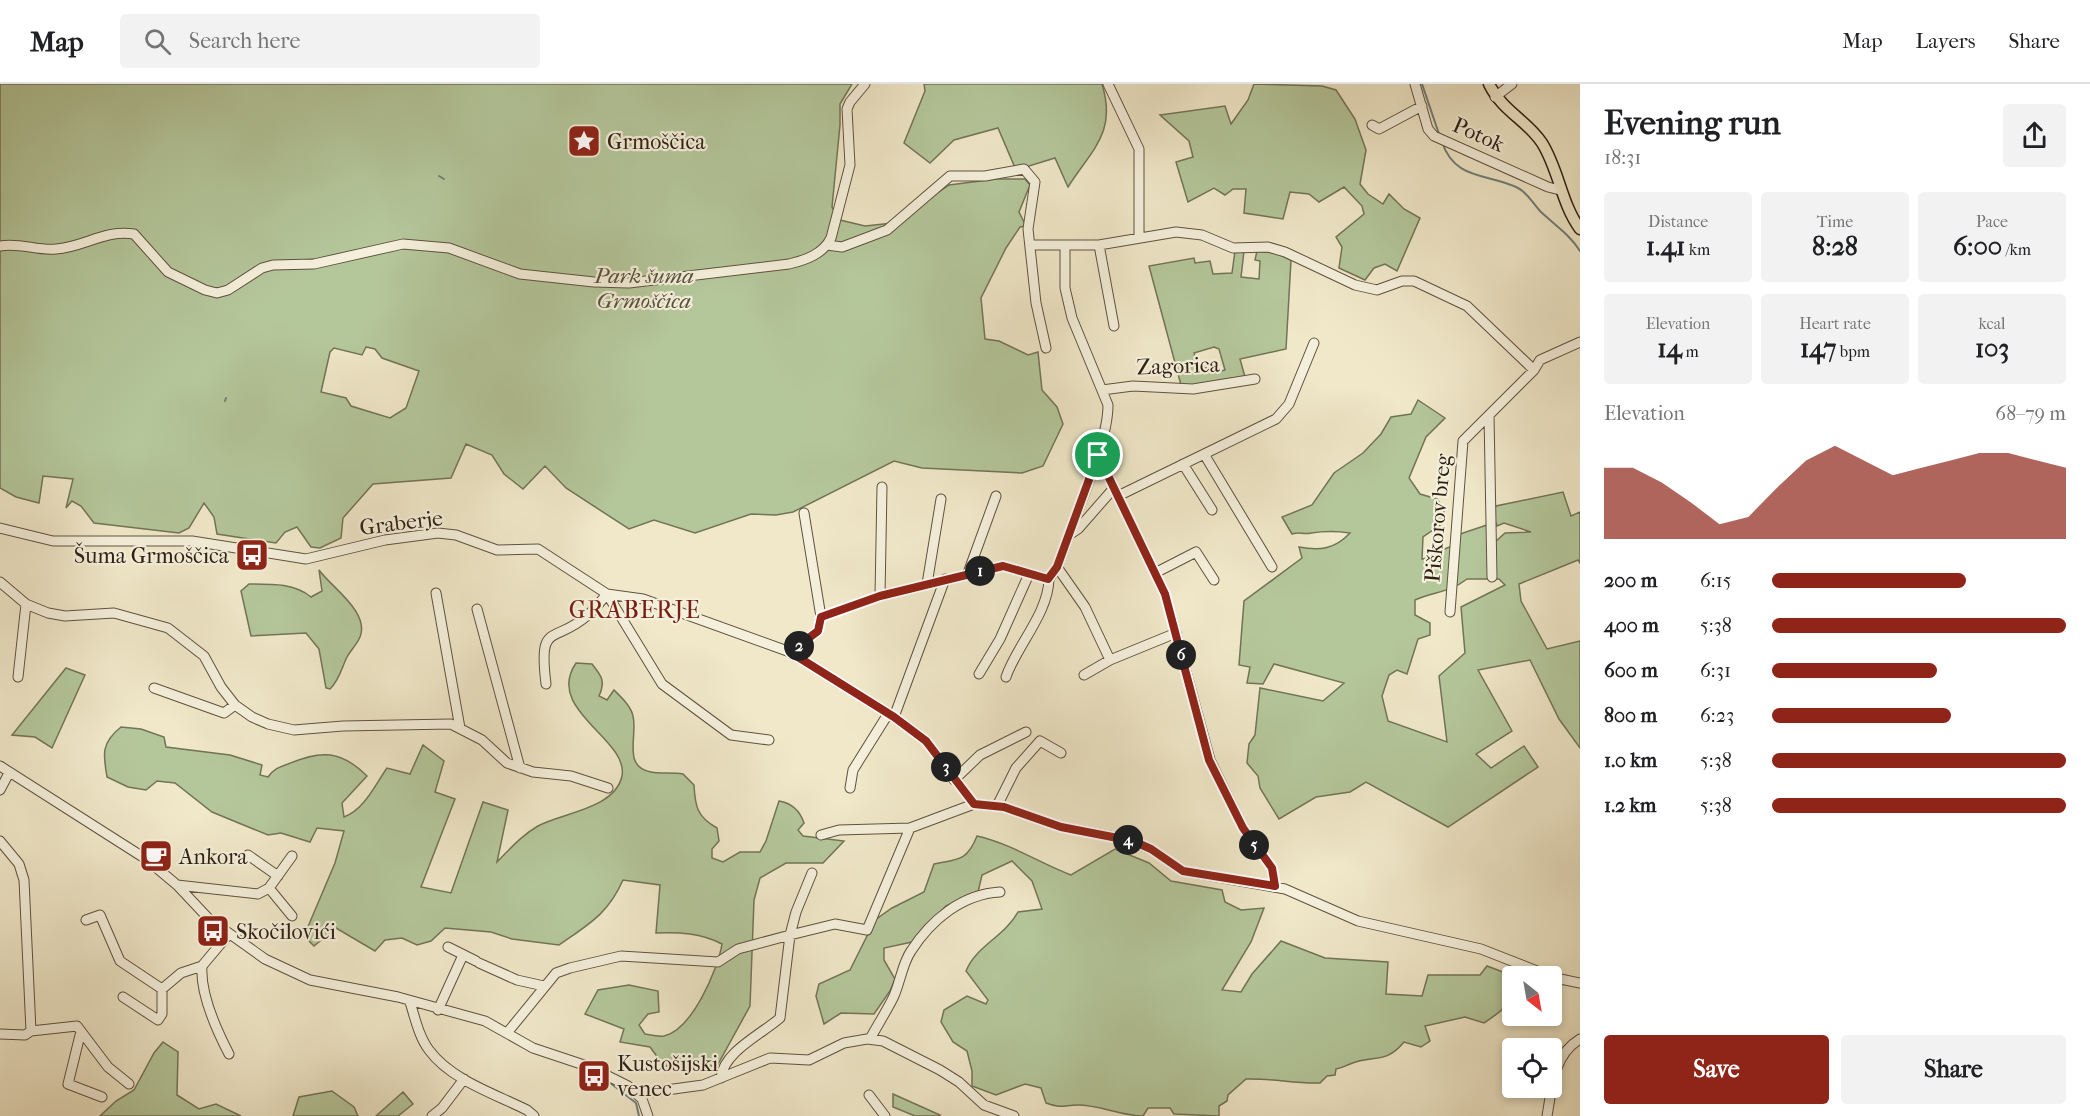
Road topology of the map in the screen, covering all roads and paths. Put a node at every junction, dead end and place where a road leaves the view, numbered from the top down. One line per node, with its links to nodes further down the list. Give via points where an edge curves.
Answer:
1 (865, 84): 12 (street, via 847,109 850,165)
2 (1108, 84): 11 (street, via 1139,149)
3 (1416, 84): 7 (street, Potok)
4 (1489, 84): 6 (main road)
5 (1512, 84): 6 (street)
6 (1495, 97): 9 (main road, via 1539,139)
7 (1422, 106): 8 (street, via 1379,129); 9 (street, Potok, via 1428,129 1438,137)
8 (1372, 125)
9 (1560, 190): 10 (main road, via 1567,210)
10 (1580, 228)
11 (1139, 238): 14 (street); 21 (street, via 1176,232 1202,235 1233,248 1268,248 1355,285 1377,290 1414,281 1467,306)
12 (827, 245): 13 (street, via 842,247 886,230 950,176 986,176 1024,169 1035,182 1028,230); 15 (street, via 814,256 789,264 628,283 519,274 449,248 403,244 314,264 273,265 217,293 168,272 134,234 117,232 53,250)
13 (1031, 245): 16 (street); 20 (street, via 1036,303)
14 (1099, 245): 16 (street); 17 (street)
15 (0, 246)
16 (1065, 246): 23 (street, via 1065,288 1072,318)
17 (1114, 326)
18 (1580, 342): 21 (street, Piškorov breg, via 1546,356)
19 (1314, 343): 25 (street, via 1289,404 1276,419)
20 (1046, 348)
21 (1534, 370): 24 (street, Piškorov breg)
22 (1255, 379): 23 (street, Zagorica, via 1193,389 1132,386)
23 (1102, 390): 26 (street, via 1108,405 1108,421)
24 (1489, 415): 41 (street); 52 (street, Piškorov breg, via 1466,437 1461,452)
25 (1204, 454): 27 (street); 37 (street)
26 (1098, 455): 29 (street); 35 (street)
27 (1183, 464): 29 (street); 32 (street)
28 (882, 487): 49 (street)
29 (1116, 493): 35 (street); 39 (street)
30 (996, 496): 38 (street)
31 (941, 499): 46 (street)
32 (1212, 510)
33 (804, 513): 53 (street)
34 (0, 528): 48 (street, Graberje, via 53,541 192,541 306,559 385,540 438,533 456,535 497,550 538,549)
35 (1069, 535): 36 (street)
36 (1057, 567): 43 (street); 56 (street, via 1085,607)
37 (1272, 567)
38 (968, 573): 40 (street, via 1003,566); 42 (street)
39 (1155, 573): 44 (street, via 1196,552); 54 (street)
40 (1029, 574): 43 (street); 57 (street, via 1000,639)
41 (1492, 577)
42 (945, 579): 46 (street); 64 (street)
43 (1048, 579): 60 (street, via 1043,604)
44 (1214, 580)
45 (0, 582): 50 (street)
46 (927, 584): 49 (street)
47 (436, 593): 65 (street)
48 (607, 594): 55 (street, Graberje, via 643,599); 61 (street, via 588,616 552,634 545,644); 67 (street, via 662,684 731,735)
49 (880, 596): 53 (street)
50 (26, 604): 59 (street); 63 (street, via 48,614 114,613 168,628 204,656)
51 (477, 609): 70 (street)
52 (1450, 612)
53 (821, 617): 55 (street, via 818,631)
54 (1176, 633): 56 (street); 86 (street, via 1209,760 1243,828 1272,868)
55 (790, 652): 64 (street, Graberje)
56 (1110, 660): 58 (street)
57 (979, 674)
58 (1084, 675)
59 (18, 677)
60 (1006, 677)
61 (546, 684)
62 (154, 688): 63 (street, via 224,713)
63 (235, 705): 65 (street, via 252,717 294,730 440,723)
64 (891, 716): 72 (street, Graberje, via 926,741); 74 (street, via 853,770)
65 (460, 728): 70 (street, via 482,740 507,763)
66 (1026, 732): 72 (street, via 980,755)
67 (769, 740)
68 (1061, 753): 77 (street, via 1040,741 1016,768)
69 (0, 766): 71 (street)
70 (520, 768): 73 (street, via 571,776)
71 (9, 773): 75 (street); 85 (street, via 146,858)
72 (954, 780): 76 (street, Graberje)
73 (608, 788)
74 (850, 788)
75 (0, 790)
76 (974, 804): 77 (street); 78 (street)
77 (997, 806): 86 (street, via 1061,827 1133,841 1183,871)
78 (910, 828): 79 (street, via 839,830); 92 (street, via 867,930 835,924)
79 (821, 835)
80 (0, 841): 105 (street, via 19,864 24,880)
81 (248, 855): 84 (street)
82 (292, 856): 84 (street)
83 (812, 873): 92 (street)
84 (278, 876): 87 (street)
85 (177, 885): 87 (street, via 245,894 258,894); 91 (street)
86 (1275, 886): 96 (street, via 1358,921 1481,949)
87 (269, 888): 89 (street)
88 (1000, 892): 108 (street, via 982,893 949,909 931,927 910,952 893,998)
89 (292, 916)
90 (86, 920): 100 (street, via 100,915 120,961)
91 (228, 935): 95 (street); 102 (street, via 304,978)
92 (790, 935): 99 (street, via 738,949 718,962 621,956 556,973); 111 (street, via 780,1018 748,1040 722,1069)
93 (448, 947): 94 (street)
94 (463, 956): 99 (street, via 517,980); 103 (street)
95 (202, 966): 100 (street, via 181,973); 110 (street, via 205,991)
96 (1523, 966)
97 (1562, 979): 98 (street)
98 (1580, 983)
99 (544, 986): 106 (street)
100 (162, 989): 101 (street, via 162,1014 158,1020)
101 (123, 997)
102 (410, 1002): 103 (street); 112 (street, via 428,1050)
103 (438, 1010): 106 (street, via 473,1017)
104 (81, 1031): 105 (street, via 77,1026); 113 (street, via 108,1067); 116 (street, via 68,1084)
105 (31, 1032): 107 (street)
106 (507, 1033): 114 (street, via 533,1048 603,1073)
107 (0, 1034)
108 (870, 1039): 111 (street, via 844,1043 809,1060 761,1060); 121 (street, via 883,1041 940,1070 984,1105)
109 (1580, 1040): 122 (street, via 1561,1058)
110 (229, 1054)
111 (721, 1078): 114 (street, via 693,1087)
112 (464, 1079): 117 (street); 118 (street)
113 (129, 1084)
114 (637, 1094): 119 (street)
115 (869, 1095): 120 (street)
116 (102, 1096)
117 (432, 1116)
118 (534, 1116)
119 (648, 1116)
120 (885, 1116)
121 (1014, 1116)
122 (1547, 1116)

